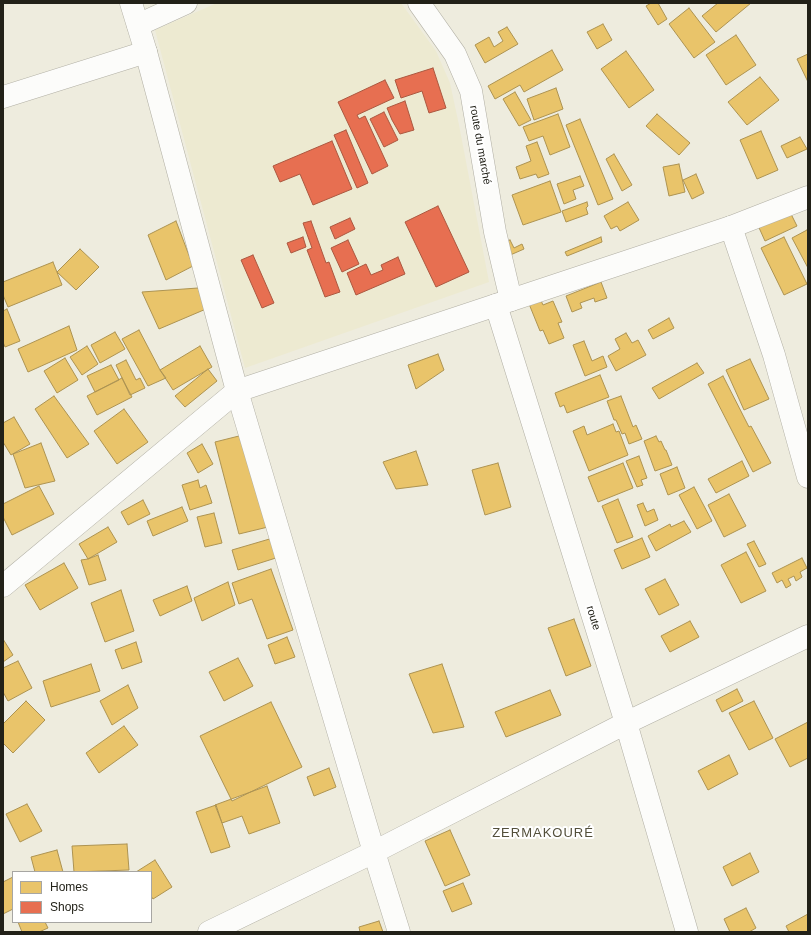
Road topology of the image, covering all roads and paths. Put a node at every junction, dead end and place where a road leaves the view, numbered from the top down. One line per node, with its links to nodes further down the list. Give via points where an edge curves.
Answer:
1 (131, 3): 4 (street)
2 (186, 3): 4 (street)
3 (419, 3): 9 (street, route du marché, via 455,54 471,91)
4 (138, 25): 5 (street)
5 (146, 52): 6 (street); 10 (street)
6 (3, 97)
7 (808, 197): 8 (street)
8 (731, 227): 9 (street); 11 (street, via 774,355)
9 (504, 302): 10 (street); 14 (street, route)
10 (238, 391): 12 (street); 15 (street)
11 (808, 476)
12 (3, 586)
13 (808, 636): 14 (street)
14 (626, 723): 15 (street); 18 (street, route)
15 (374, 852): 16 (street); 17 (street)
16 (210, 932)
17 (399, 932)
18 (687, 932)

